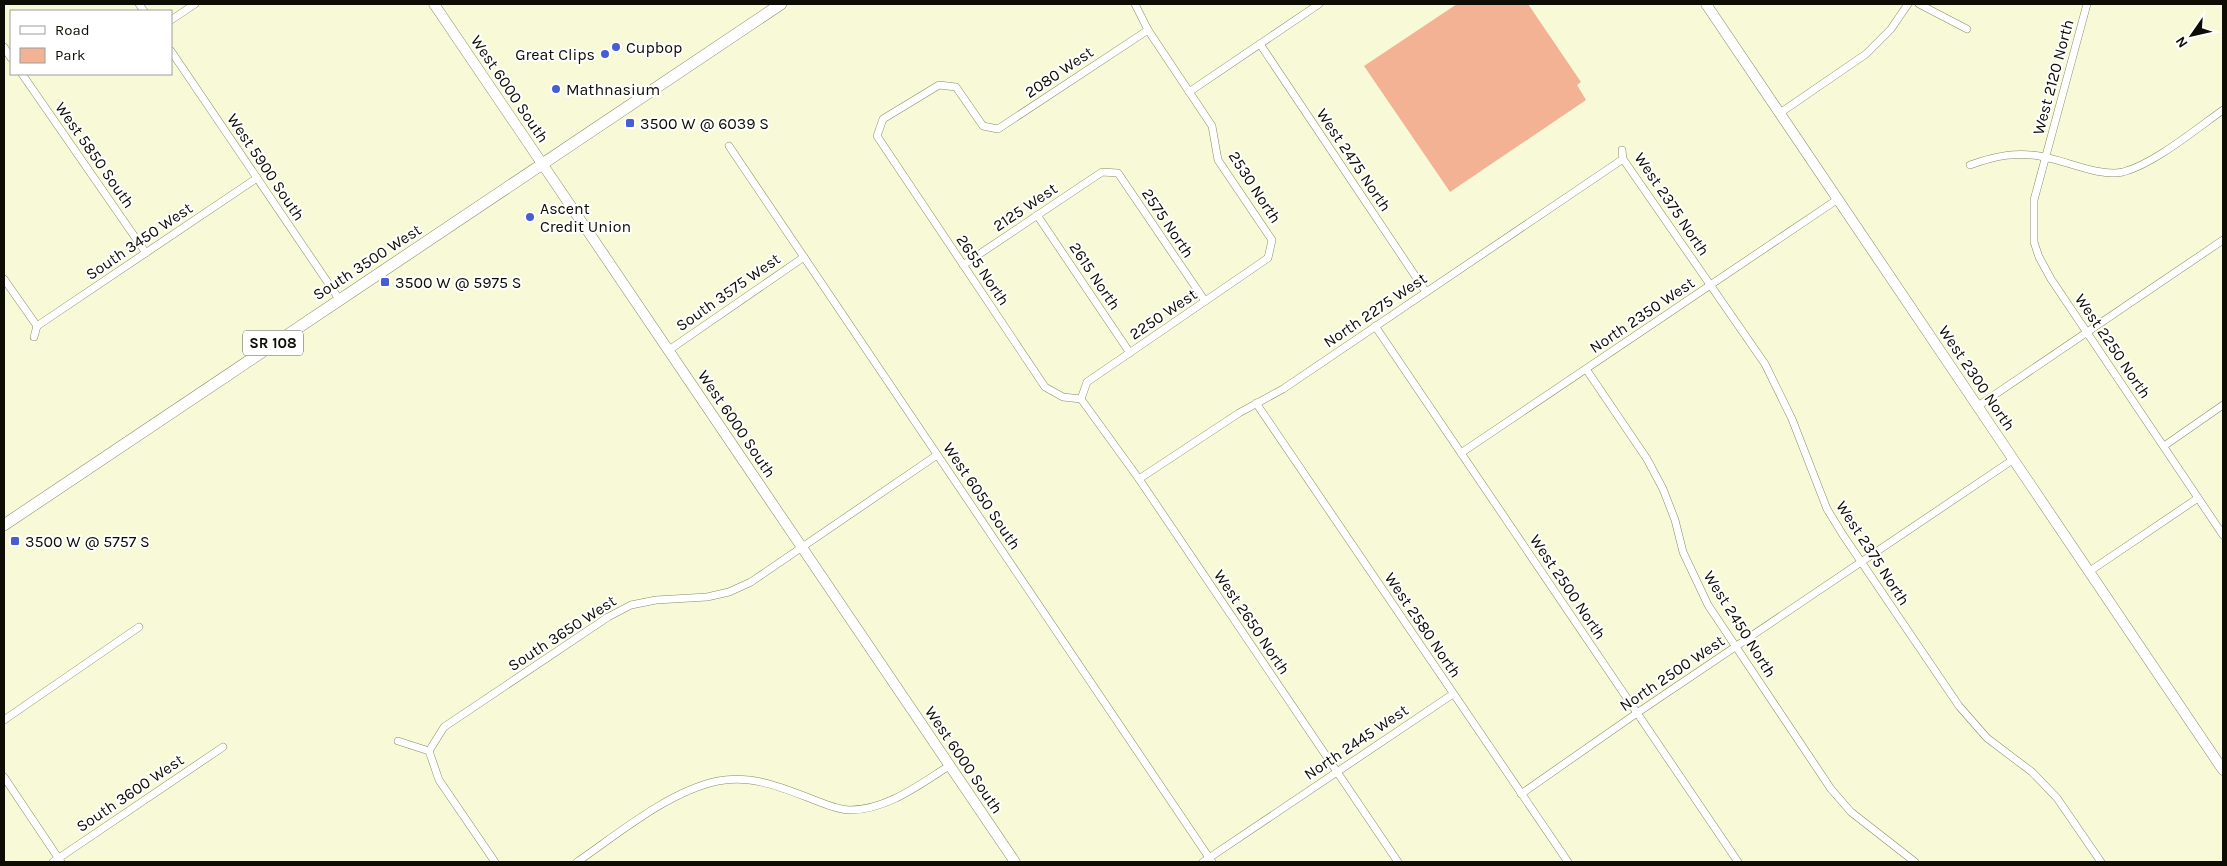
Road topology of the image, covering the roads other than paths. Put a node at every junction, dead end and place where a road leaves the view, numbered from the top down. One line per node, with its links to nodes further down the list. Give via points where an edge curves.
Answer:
1 (195, 4): 10 (street)
2 (434, 4): 24 (street, West 6000 South)
3 (781, 4): 24 (main road, South 3500 West / SR 108)
4 (1135, 4): 12 (street, 2530 North)
5 (1319, 4): 13 (street)
6 (1706, 4): 18 (street, West 2300 North)
7 (1908, 4): 18 (street, via 1891,29 1866,54)
8 (1919, 4): 11 (street)
9 (2087, 4): 22 (street, West 2120 North)
10 (172, 19)
11 (1967, 29)
12 (1148, 30): 16 (street, 2530 North); 19 (street, 2080 West, via 998,129 983,126 956,87 938,85 883,119)
13 (1260, 44): 16 (street); 37 (street, West 2475 North)
14 (172, 52): 27 (street, West 5900 South)
15 (23, 75): 31 (street, West 5850 South)
16 (1189, 92): 33 (street, 2530 North, via 1212,126 1218,160 1272,240)
17 (2223, 110): 22 (street, via 2146,162 2121,172 2096,171)
18 (1780, 113): 28 (street, West 2300 North)
19 (877, 136): 34 (street, 2655 North)
20 (729, 146): 32 (street, West 6050 South)
21 (1622, 150): 23 (street, West 2375 North)
22 (2045, 157): 25 (street, via 2020,153); 42 (street, West 2250 North, via 2032,213 2034,242 2051,279)
23 (1623, 159): 36 (street, West 2375 North); 37 (street, North 2275 West)
24 (543, 164): 38 (main road, South 3500 West / SR 108); 44 (street, West 6000 South)
25 (1970, 165)
26 (1102, 172): 29 (street, 2125 West); 39 (street, 2575 North, via 1118,174)
27 (257, 178): 31 (street, South 3450 West); 38 (street, West 5900 South)
28 (1838, 199): 36 (street, North 2350 West); 50 (street, West 2300 North)
29 (1037, 215): 34 (street, 2125 West); 45 (street, 2615 North)
30 (2223, 240): 42 (street)
31 (146, 253): 40 (street, South 3450 West)
32 (804, 257): 44 (street, South 3575 West); 53 (street, West 6050 South)
33 (1268, 258): 39 (street, 2250 West)
34 (963, 265): 47 (street, 2655 North, via 1045,387 1063,397)
35 (4, 279): 40 (street)
36 (1710, 285): 46 (street, North 2350 West); 60 (street, West 2375 North, via 1765,364 1780,392 1827,509)
37 (1426, 292): 41 (street, North 2275 West)
38 (339, 299): 57 (main road, South 3500 West / SR 108)
39 (1205, 301): 45 (street, 2250 West)
40 (36, 326): 43 (street)
41 (1375, 326): 48 (street, North 2275 West); 52 (street, West 2500 North)
42 (2087, 332): 50 (street); 51 (street, West 2250 North)
43 (34, 337)
44 (669, 350): 59 (street, West 6000 South)
45 (1130, 352): 47 (street, 2250 West, via 1087,382)
46 (1586, 369): 52 (street, North 2350 West); 63 (street, West 2450 North, via 1647,458 1663,489 1694,578)
47 (1081, 399): 55 (street, West 2650 North)
48 (1256, 404): 55 (street, North 2275 West); 64 (street, West 2580 North)
49 (2223, 405): 51 (street)
50 (1978, 406): 54 (street, West 2300 North)
51 (2164, 446): 56 (street, West 2250 North)
52 (1461, 453): 65 (street, West 2500 North)
53 (937, 455): 59 (street, South 3650 West); 76 (street, West 6050 South)
54 (2014, 459): 60 (street, North 2500 West); 61 (street, West 2300 North)
55 (1139, 480): 72 (street, West 2650 North)
56 (2198, 498): 58 (street, West 2250 North); 61 (street)
57 (4, 525)
58 (2223, 535)
59 (802, 548): 69 (street, South 3650 West, via 751,582 729,592 631,605 608,617 444,727); 70 (street, West 6000 South)
60 (1861, 562): 63 (street, North 2500 West); 84 (street, West 2375 North, via 1959,706 1987,738 2032,772 2057,798)
61 (2090, 571): 71 (street, West 2300 North)
62 (139, 627): 66 (street)
63 (1736, 646): 65 (street, North 2500 West); 83 (street, West 2450 North, via 1831,789 1851,812)
64 (1453, 694): 72 (street, North 2445 West); 74 (street, West 2580 North)
65 (1637, 713): 74 (street, North 2500 West); 82 (street, West 2500 North)
66 (4, 720)
67 (398, 741): 69 (street)
68 (223, 747): 75 (street, South 3600 West)
69 (429, 751): 77 (street, via 439,780)
70 (949, 766): 78 (street, via 905,794 877,806 849,810 768,783 745,780 711,783 670,800); 79 (street, West 6000 South)
71 (2223, 770)
72 (1337, 772): 76 (street, North 2445 West); 80 (street, West 2650 North)
73 (4, 777): 75 (street)
74 (1521, 794): 81 (street, West 2580 North)
75 (58, 861)
76 (1208, 861)
77 (495, 862)
78 (577, 862)
79 (1015, 862)
80 (1398, 862)
81 (1568, 862)
82 (1738, 862)
83 (1915, 862)
84 (2101, 862)

